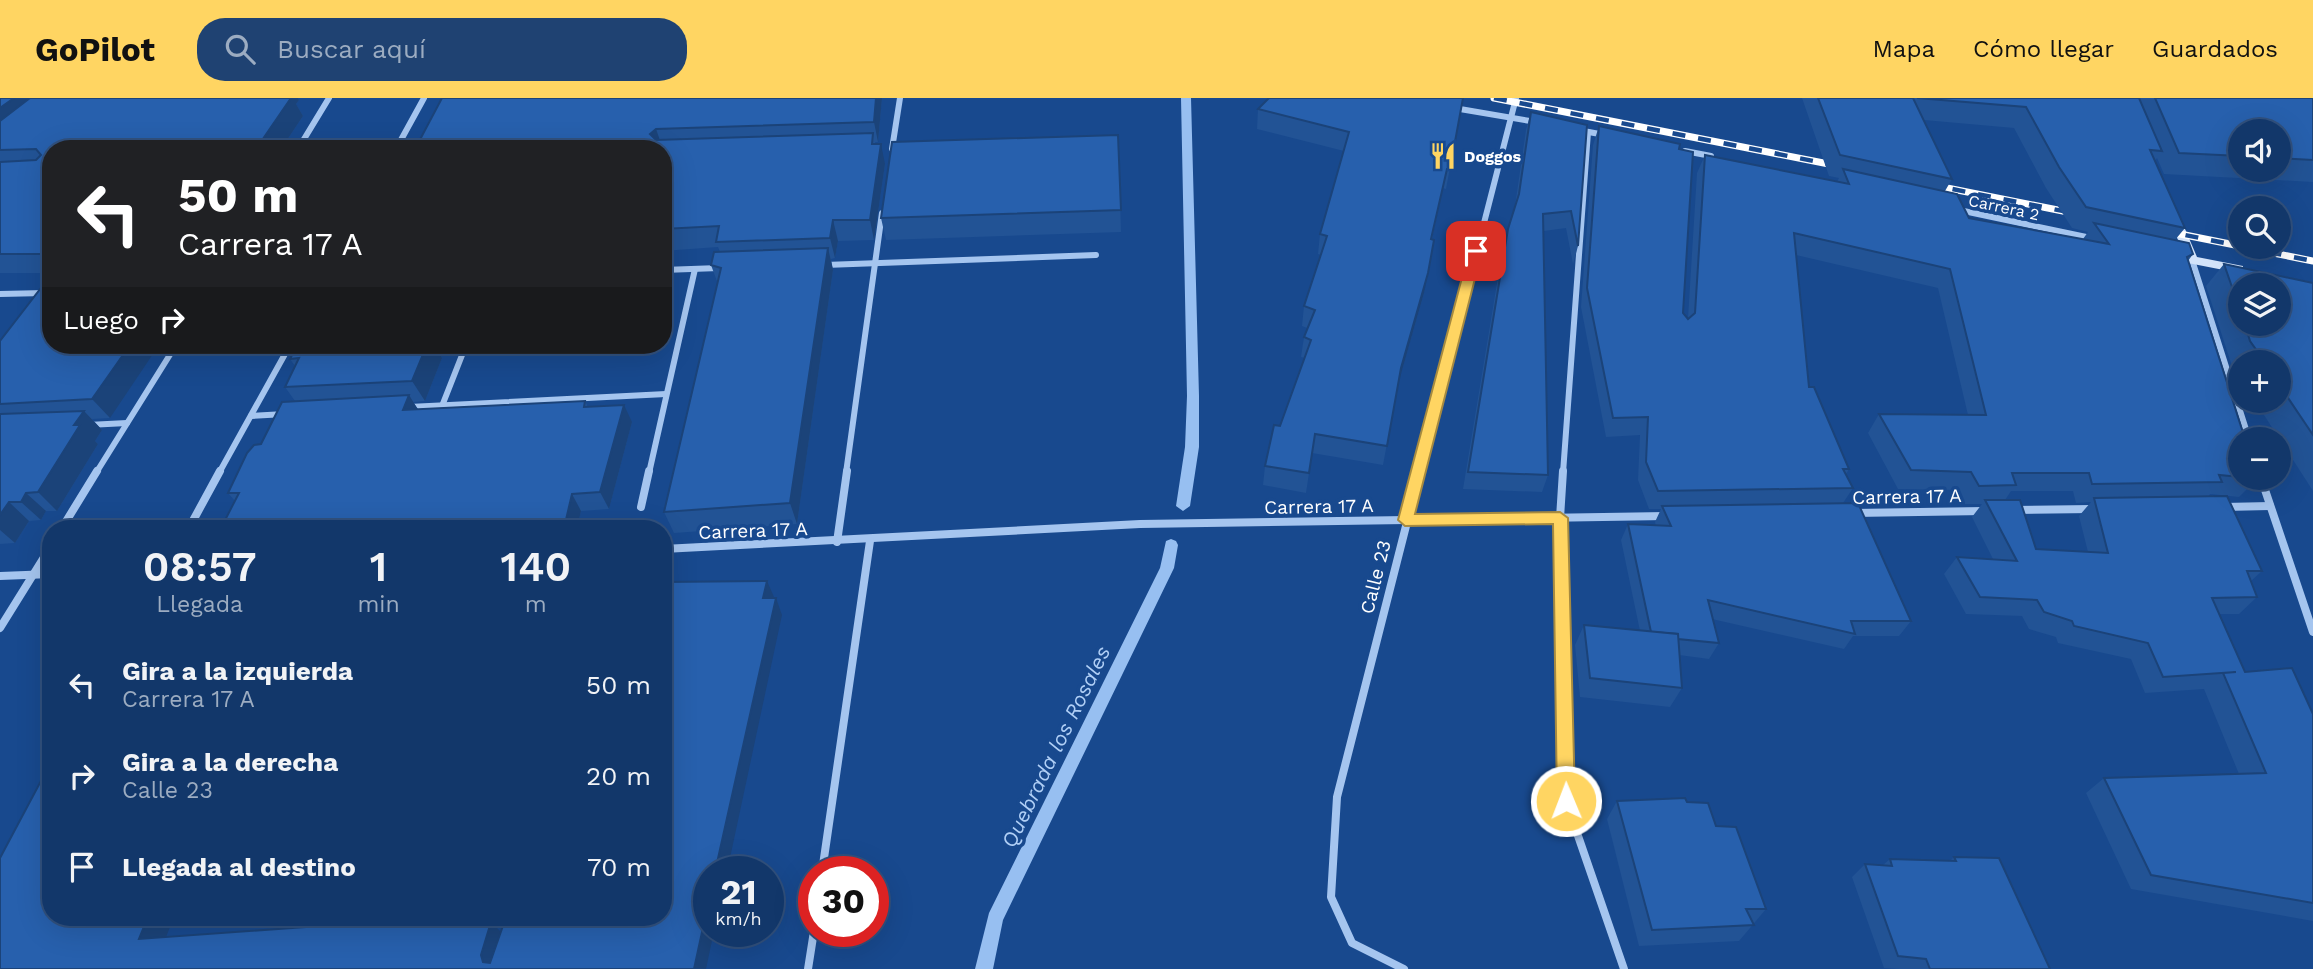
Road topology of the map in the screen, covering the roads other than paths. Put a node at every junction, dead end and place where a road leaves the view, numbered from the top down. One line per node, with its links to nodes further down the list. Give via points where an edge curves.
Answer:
1 (329, 98): 11 (street)
2 (424, 98): 12 (street)
3 (900, 98): 15 (street)
4 (1516, 98): 6 (street, Calle 23)
5 (1449, 107): 6 (street)
6 (1511, 117): 7 (street); 59 (street, Calle 23)
7 (1549, 124)
8 (1575, 129): 9 (street)
9 (1588, 132): 10 (street); 56 (street)
10 (1614, 137)
11 (303, 140)
12 (401, 140)
13 (905, 147): 15 (street)
14 (879, 148): 15 (street)
15 (892, 148): 19 (street)
16 (1680, 150): 17 (street)
17 (1693, 152): 18 (street); 20 (street)
18 (1720, 158)
19 (890, 160)
20 (1692, 166)
21 (885, 199): 28 (street)
22 (1949, 208): 24 (street, Carrera 2)
23 (2171, 210): 27 (main road)
24 (2097, 240)
25 (1096, 255): 28 (street)
26 (2178, 257): 27 (street)
27 (2192, 260): 33 (main road); 46 (street)
28 (875, 263): 29 (street); 61 (street)
29 (820, 265)
30 (723, 268): 31 (street)
31 (695, 269): 32 (street); 39 (street)
32 (672, 270)
33 (2245, 271)
34 (42, 292): 35 (street)
35 (0, 294)
36 (170, 354): 44 (street)
37 (285, 354): 43 (street)
38 (462, 354): 40 (street)
39 (666, 394): 40 (street); 49 (street)
40 (442, 406): 41 (street)
41 (401, 408)
42 (292, 414): 43 (street)
43 (251, 416): 58 (street)
44 (127, 424): 45 (street); 57 (street)
45 (76, 425)
46 (2245, 427)
47 (2265, 490): 48 (street)
48 (2270, 506): 50 (street); 68 (street)
49 (641, 507)
50 (2215, 507)
51 (2103, 509): 52 (street)
52 (2006, 510)
53 (1992, 511): 54 (street, Carrera 17 A)
54 (1839, 513)
55 (1672, 516): 56 (street, Carrera 17 A)
56 (1560, 518): 59 (street, Carrera 17 A); 73 (street, via 1566,801)
57 (67, 520)
58 (193, 520)
59 (1405, 520): 60 (street, Carrera 17 A, via 1140,524); 72 (street, Calle 23, via 1337,797 1331,897 1352,943)
60 (870, 541): 61 (street, Carrera 17 A); 69 (street)
61 (836, 542): 62 (street, Carrera 17 A)
62 (672, 549)
63 (42, 560): 64 (street)
64 (33, 574): 65 (street); 66 (street); 67 (street)
65 (42, 574)
66 (0, 576)
67 (0, 628)
68 (2313, 632)
69 (824, 856)
70 (811, 947): 71 (street)
71 (808, 969)
72 (1404, 969)
73 (1624, 969)

